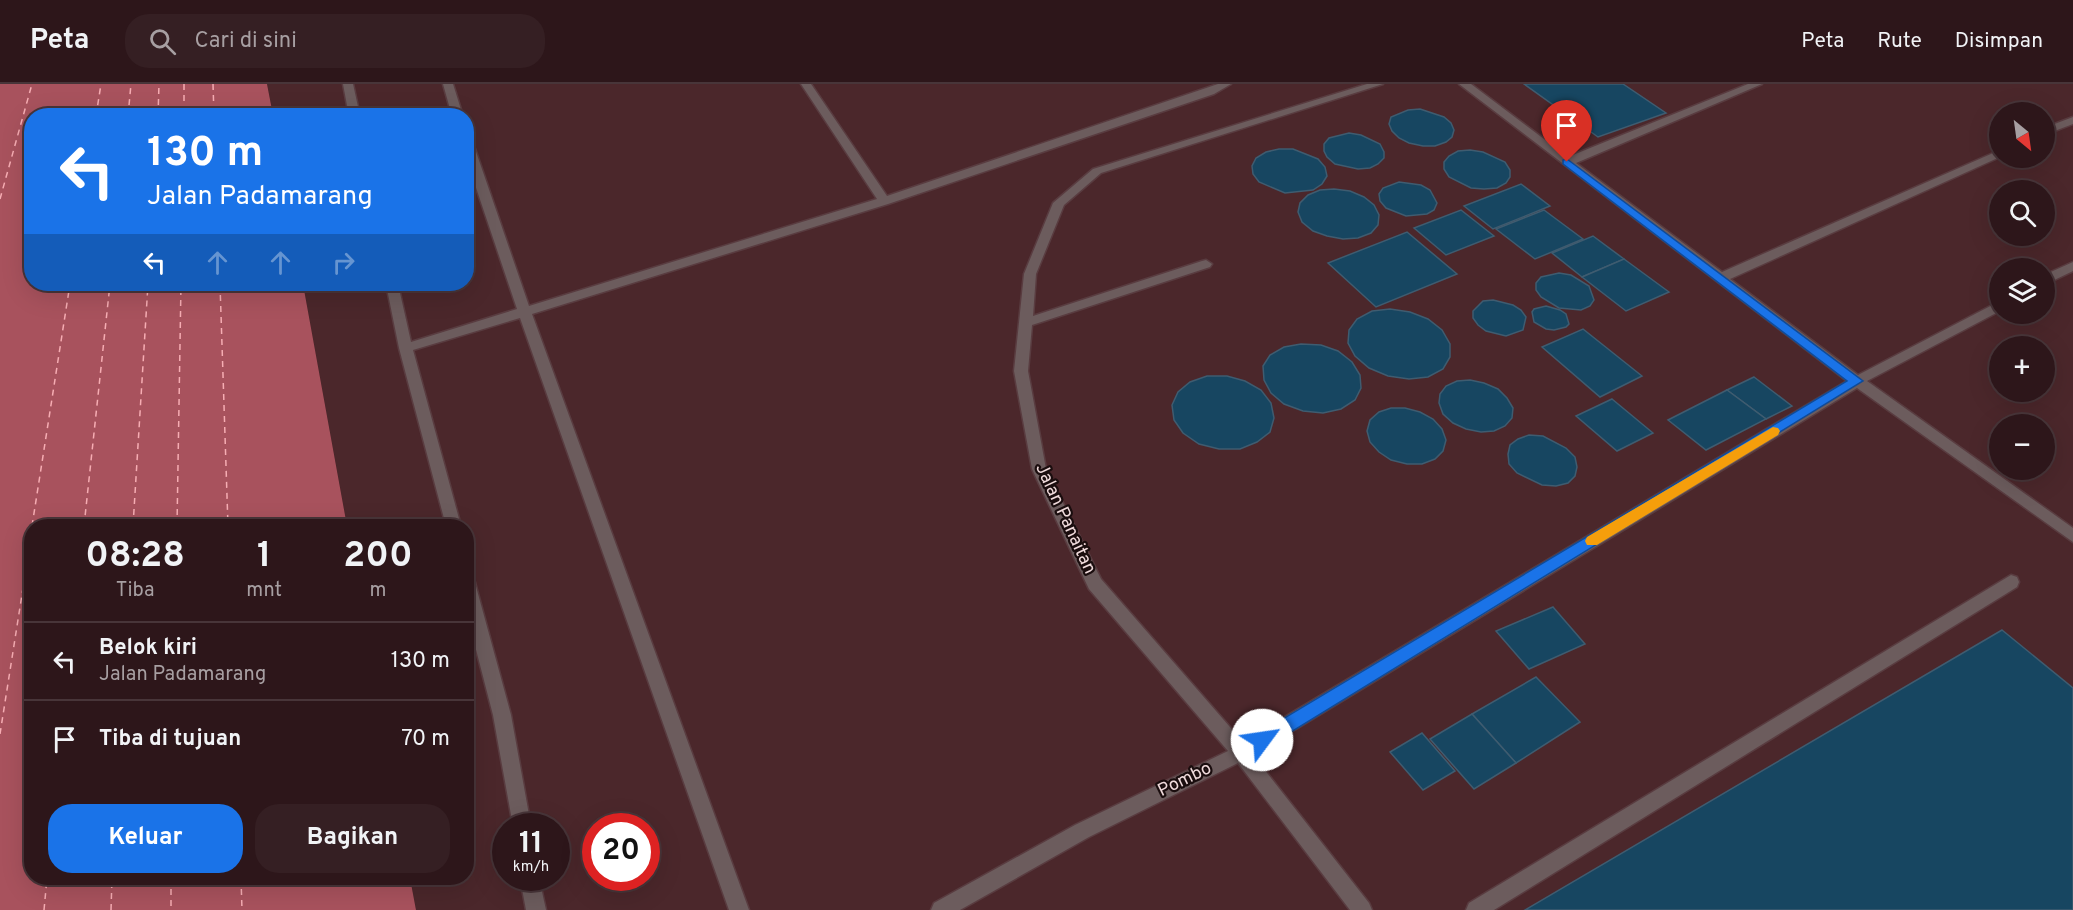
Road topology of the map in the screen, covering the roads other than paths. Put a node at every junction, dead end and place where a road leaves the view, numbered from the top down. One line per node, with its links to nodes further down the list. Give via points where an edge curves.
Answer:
1 (348, 84): 8 (lane)
2 (448, 84): 9 (lane)
3 (806, 84): 15 (lane)
4 (1226, 84): 15 (lane)
5 (1378, 84): 23 (lane, Jalan Panaitan, via 1097,171 1059,203 1030,274)
6 (1464, 84): 13 (lane)
7 (1756, 84): 13 (lane)
8 (353, 108)
9 (456, 108)
10 (2073, 120): 11 (lane)
11 (2055, 127)
12 (1989, 158): 19 (lane)
13 (1567, 162): 19 (lane)
14 (474, 164): 21 (lane)
15 (884, 201): 21 (lane)
16 (1206, 264): 23 (lane)
17 (2073, 266): 18 (lane)
18 (2055, 275)
19 (1720, 278): 25 (lane)
20 (394, 291): 24 (lane)
21 (524, 311): 24 (lane); 34 (lane)
22 (1989, 311): 25 (lane, Pombo)
23 (1025, 322): 30 (lane, Jalan Panaitan, via 1021,371 1039,469 1095,584)
24 (406, 348): 26 (lane)
25 (1857, 381): 27 (lane); 30 (lane, Pombo)
26 (451, 519)
27 (2073, 536)
28 (2010, 582): 37 (lane)
29 (474, 609): 31 (lane, via 502,715)
30 (1241, 753): 35 (lane, Pombo, via 1082,831); 36 (lane, Jalan Panaitan)
31 (520, 813)
32 (532, 891): 33 (lane)
33 (536, 910)
34 (739, 910)
35 (941, 910)
36 (1362, 910)
37 (1476, 910)

